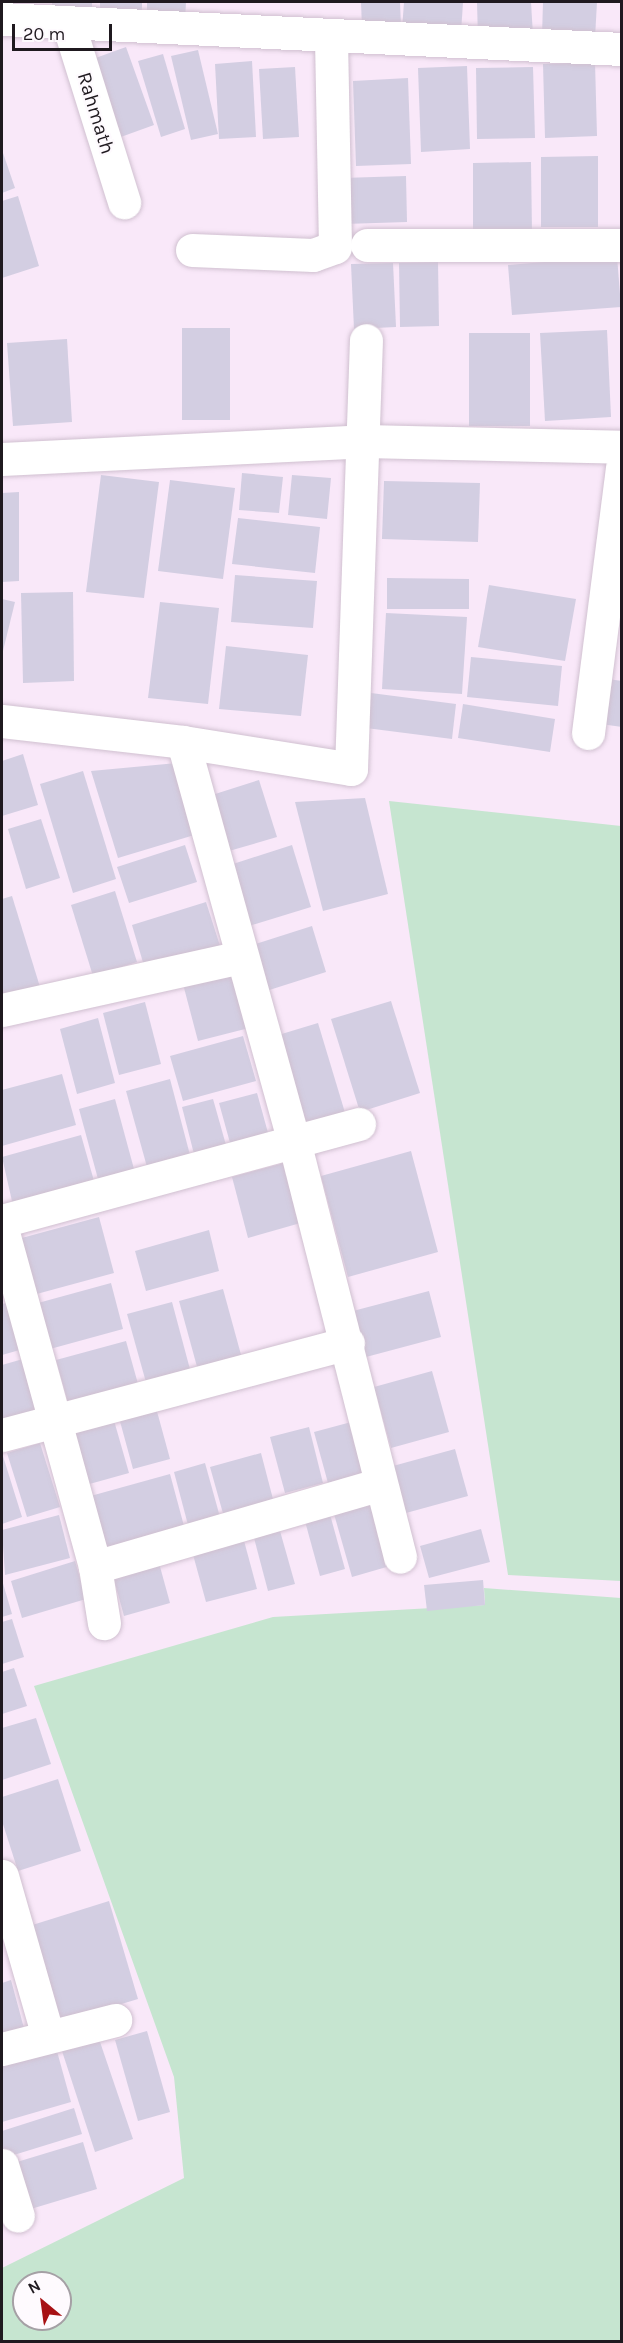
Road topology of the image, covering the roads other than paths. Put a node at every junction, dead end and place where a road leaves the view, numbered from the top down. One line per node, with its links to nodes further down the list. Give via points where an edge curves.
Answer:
1 (2, 19): 2 (street)
2 (68, 23): 3 (street); 5 (street, Rahmath)
3 (331, 36): 4 (street); 8 (street, via 335,247 313,255)
4 (621, 49)
5 (124, 202)
6 (367, 245): 7 (street)
7 (621, 245)
8 (192, 250)
9 (366, 340): 10 (street)
10 (364, 441): 11 (street); 12 (street); 16 (street, via 351,769)
11 (621, 447)
12 (2, 459)
13 (621, 468): 15 (street)
14 (2, 721): 16 (street)
15 (588, 733)
16 (183, 742): 17 (street)
17 (241, 957): 18 (street); 20 (street)
18 (2, 1010)
19 (359, 1124): 20 (street)
20 (294, 1141): 21 (street); 23 (street)
21 (2, 1221)
22 (2, 1228): 24 (street)
23 (348, 1343): 24 (street); 26 (street)
24 (54, 1421): 25 (street); 28 (street)
25 (2, 1435)
26 (380, 1484): 27 (street); 28 (street)
27 (400, 1557)
28 (95, 1567): 29 (street)
29 (104, 1623)
30 (2, 1876): 32 (street)
31 (116, 2020): 32 (street)
32 (48, 2036): 33 (street)
33 (2, 2049)
34 (2, 2165): 35 (street)
35 (18, 2216)

